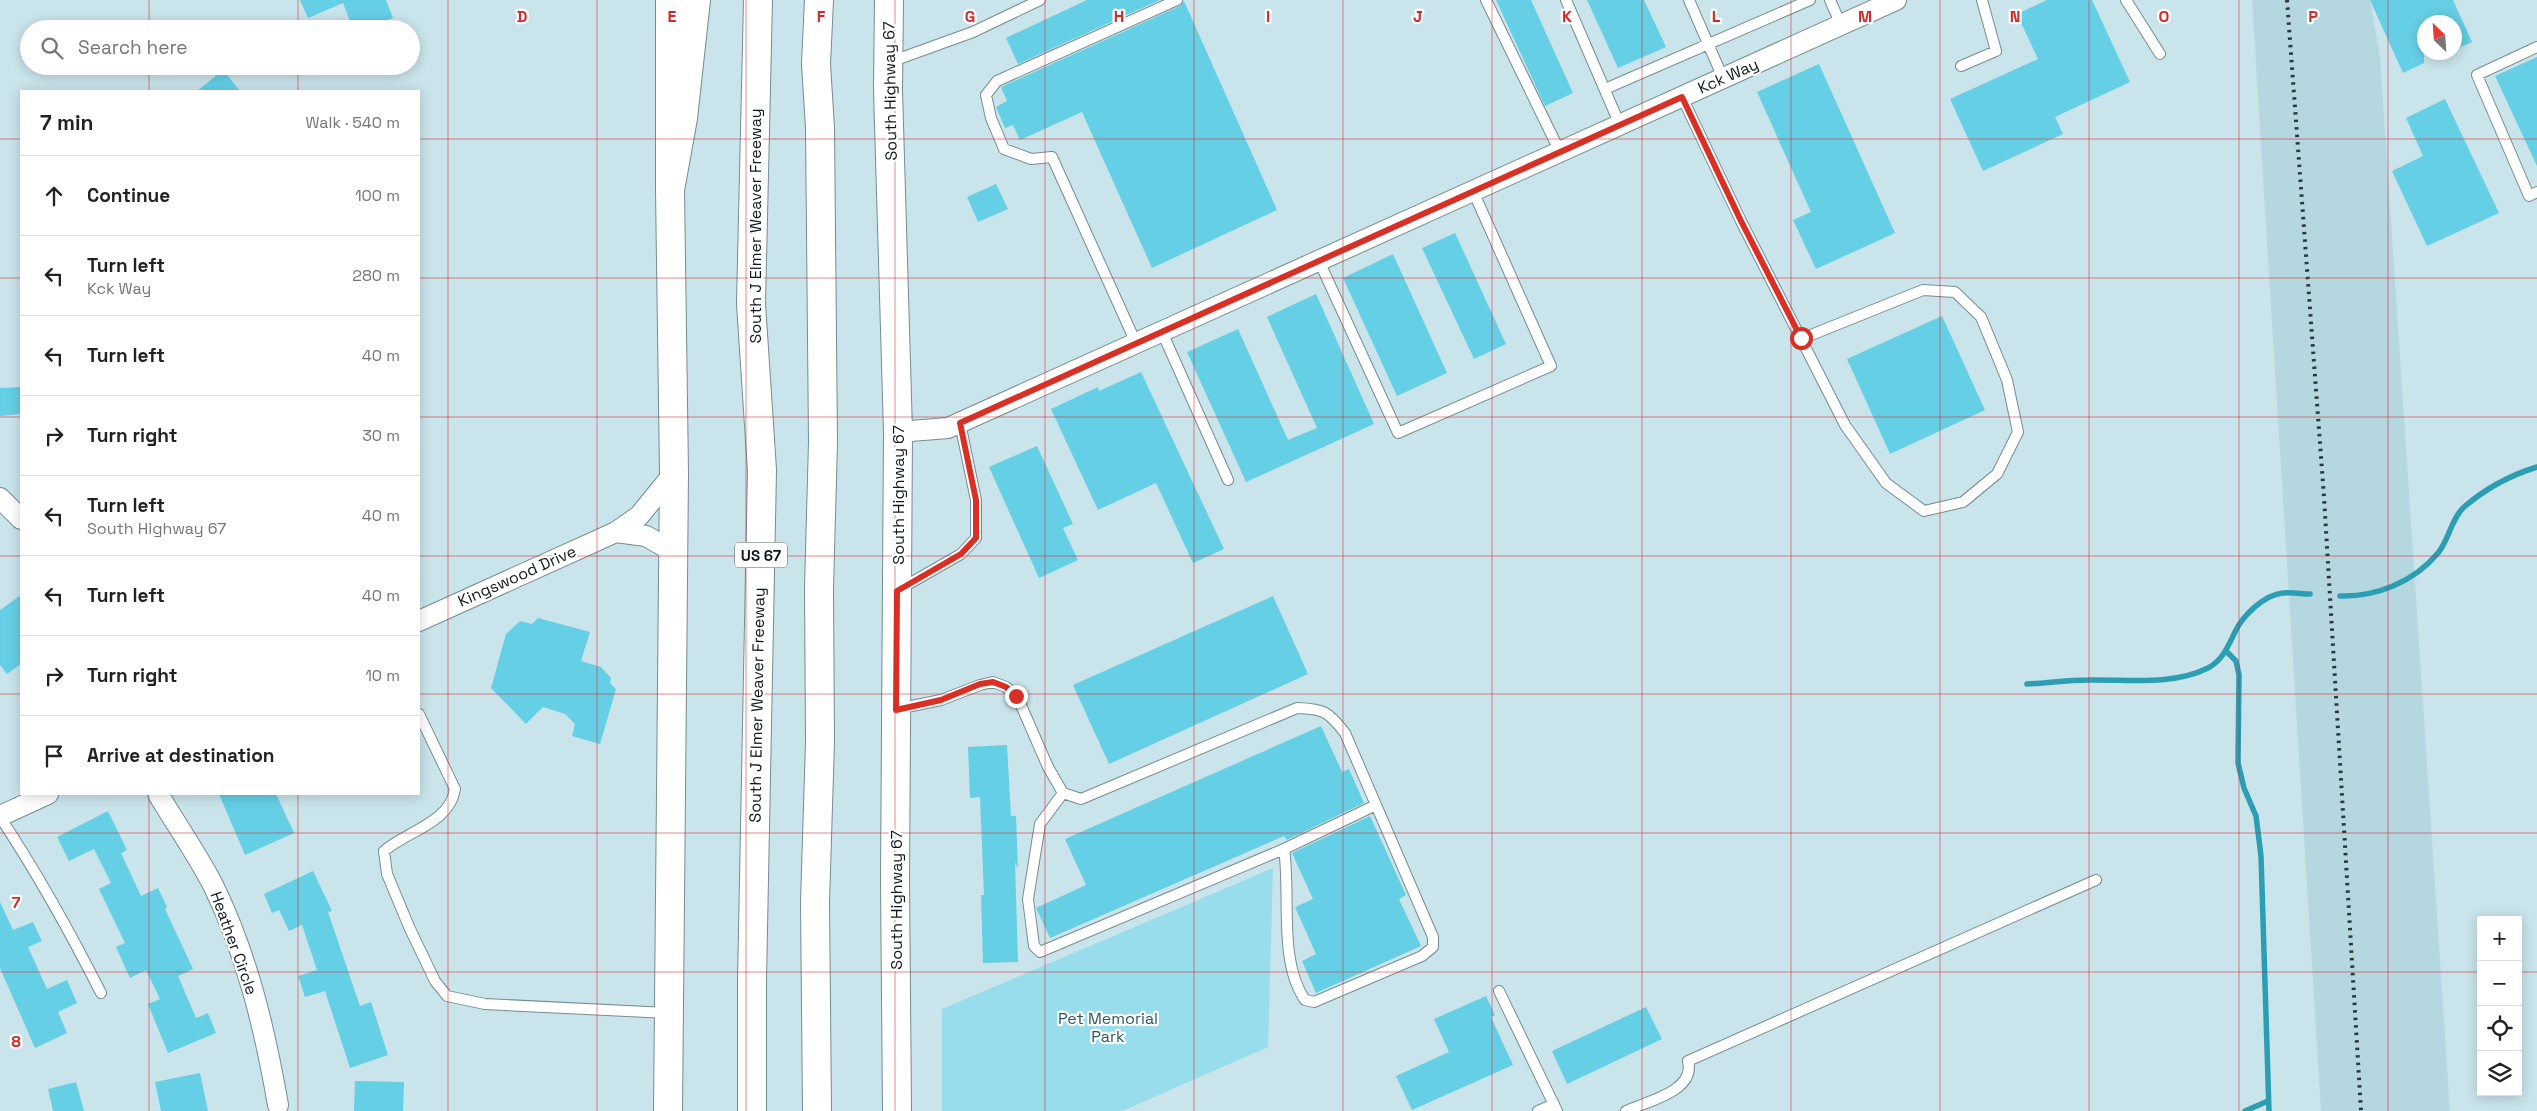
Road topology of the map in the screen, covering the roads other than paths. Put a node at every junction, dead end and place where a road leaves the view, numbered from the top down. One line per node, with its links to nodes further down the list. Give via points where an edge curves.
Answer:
1 (670, 0): 27 (main road)
2 (696, 0): 27 (main road, via 683,118)
3 (758, 0): 59 (main road, South J Elmer Weaver Freeway / US 67, via 751,304 762,470)
4 (819, 0): 60 (main road, via 816,64 820,128 823,442 815,902)
5 (889, 0): 20 (main road, South Highway 67)
6 (1040, 0): 20 (lane, via 973,32)
7 (1177, 0): 33 (lane, via 997,81 986,95 991,118 1004,149 1031,159 1052,157)
8 (1486, 0): 26 (lane)
9 (1566, 0): 23 (lane)
10 (1688, 0): 17 (lane)
11 (1810, 0): 17 (lane)
12 (1830, 0): 16 (lane)
13 (1896, 0): 16 (street, Kck Way)
14 (1982, 0): 21 (lane, via 1996,51)
15 (2126, 0): 19 (lane)
16 (1841, 25): 22 (street, Kck Way)
17 (1708, 45): 22 (lane); 23 (lane)
18 (2537, 47): 29 (lane, via 2477,75 2529,196)
19 (2160, 54)
20 (889, 62): 35 (main road, South Highway 67)
21 (1961, 66)
22 (1723, 78): 24 (street, Kck Way)
23 (1605, 89): 25 (lane)
24 (1682, 97): 25 (street, Kck Way); 32 (lane)
25 (1620, 125): 26 (street, Kck Way)
26 (1560, 152): 28 (street, Kck Way)
27 (670, 190): 36 (main road)
28 (1473, 191): 30 (street, Kck Way); 30 (lane, via 1551,366 1398,433)
29 (2537, 192)
30 (1319, 261): 31 (street, Kck Way)
31 (1162, 332): 33 (street, Kck Way); 37 (lane)
32 (1801, 338): 32 (lane, via 1845,425 1886,483 1924,511 1964,502 1997,474 2018,432 2008,380 1981,318 1955,292 1923,290)
33 (1136, 343): 34 (street, Kck Way)
34 (960, 423): 35 (street, Kck Way, via 948,428); 42 (lane, via 976,500 976,538 961,554)
35 (898, 432): 42 (main road, South Highway 67)
36 (674, 473): 40 (street, Kingswood Drive, via 638,516); 41 (main road)
37 (1228, 480)
38 (0, 498): 39 (street)
39 (20, 518)
40 (616, 532): 41 (street, via 646,536); 43 (street, Kingswood Drive)
41 (672, 551): 55 (main road)
42 (897, 591): 44 (main road, South Highway 67)
43 (420, 621)
44 (896, 710): 46 (lane, via 941,700 980,684 993,682 1006,687 1016,696); 61 (main road, South Highway 67)
45 (420, 716): 55 (lane, via 455,789 453,801 437,819 384,851 387,874 410,929 435,981 447,996 485,1004)
46 (1063, 793): 49 (lane, via 1081,799 1297,708 1312,708 1331,715 1345,733); 51 (lane, via 1040,824 1028,899 1034,946 1040,952)
47 (46, 795): 50 (street)
48 (159, 795): 56 (street, Heather Circle, via 213,885 240,952 266,1034)
49 (1376, 805): 51 (lane); 51 (lane, via 1433,937 1433,947 1422,956 1314,1002 1304,1000 1289,958)
50 (0, 816): 54 (lane, via 59,912)
51 (1284, 849)
52 (2096, 880): 63 (lane, via 1688,1061 1690,1069 1686,1081)
53 (1499, 991): 57 (lane)
54 (101, 993)
55 (668, 1013): 58 (main road)
56 (278, 1105)
57 (1555, 1107): 62 (lane)
58 (668, 1111)
59 (752, 1111)
60 (817, 1111)
61 (898, 1111)
62 (1538, 1111)
63 (1626, 1111)

